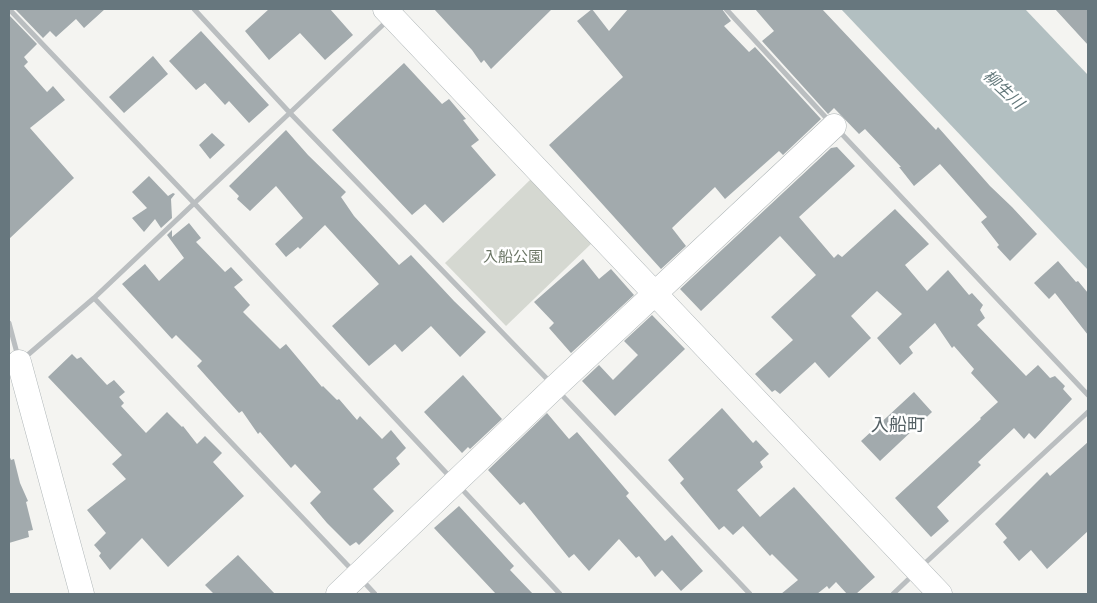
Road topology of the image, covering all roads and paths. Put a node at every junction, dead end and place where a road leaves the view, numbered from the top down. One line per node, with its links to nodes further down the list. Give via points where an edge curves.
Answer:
1 (9, 9): 7 (street)
2 (194, 9): 5 (street)
3 (726, 9): 6 (street)
4 (391, 12): 5 (street); 8 (street)
5 (290, 113): 7 (street); 12 (street)
6 (834, 126): 8 (street); 13 (street)
7 (194, 203): 9 (street); 15 (street)
8 (656, 293): 12 (street); 16 (street)
9 (94, 298): 11 (street); 17 (street)
10 (9, 323): 11 (street)
11 (17, 362): 18 (street)
12 (555, 387): 15 (street); 22 (street)
13 (1088, 395)
14 (1088, 412): 16 (street)
15 (456, 483): 17 (street); 21 (street)
16 (918, 570): 23 (street); 24 (street)
17 (358, 576): 19 (street); 20 (street)
18 (82, 594)
19 (338, 594)
20 (375, 594)
21 (560, 594)
22 (750, 594)
23 (893, 594)
24 (940, 594)

